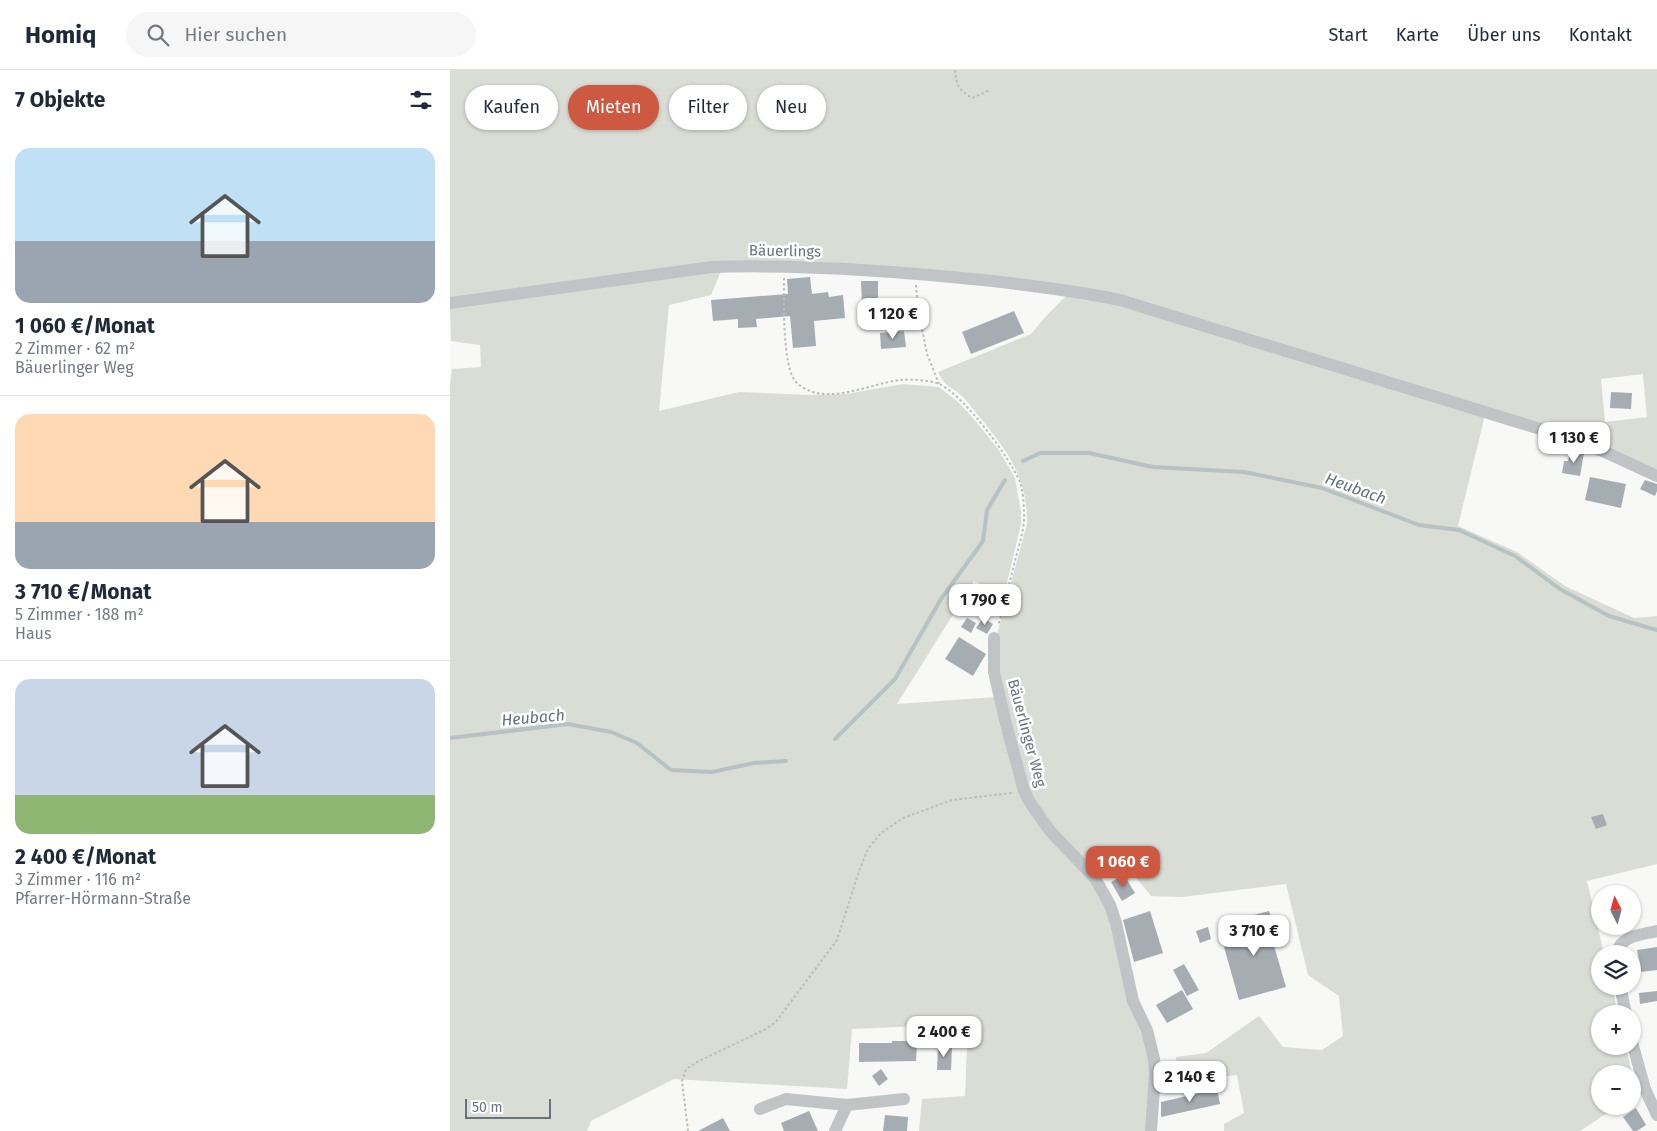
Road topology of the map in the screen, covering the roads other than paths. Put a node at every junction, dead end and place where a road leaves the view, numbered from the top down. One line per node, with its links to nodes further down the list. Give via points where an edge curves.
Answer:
1 (450, 303): 2 (street, Bäuerlings, via 712,267 914,272 1086,292 1563,436)
2 (1657, 476)
3 (994, 638): 12 (street, Bäuerlinger Weg, via 994,672 1024,791 1050,831 1095,878 1116,923 1133,1001 1151,1044 1155,1074)
4 (1657, 931): 5 (street, via 1626,939)
5 (1620, 945)
6 (1636, 1055): 10 (street)
7 (904, 1098): 8 (street)
8 (847, 1105): 9 (street, via 786,1099); 11 (street)
9 (760, 1109)
10 (1657, 1115)
11 (835, 1131)
12 (1151, 1131)

